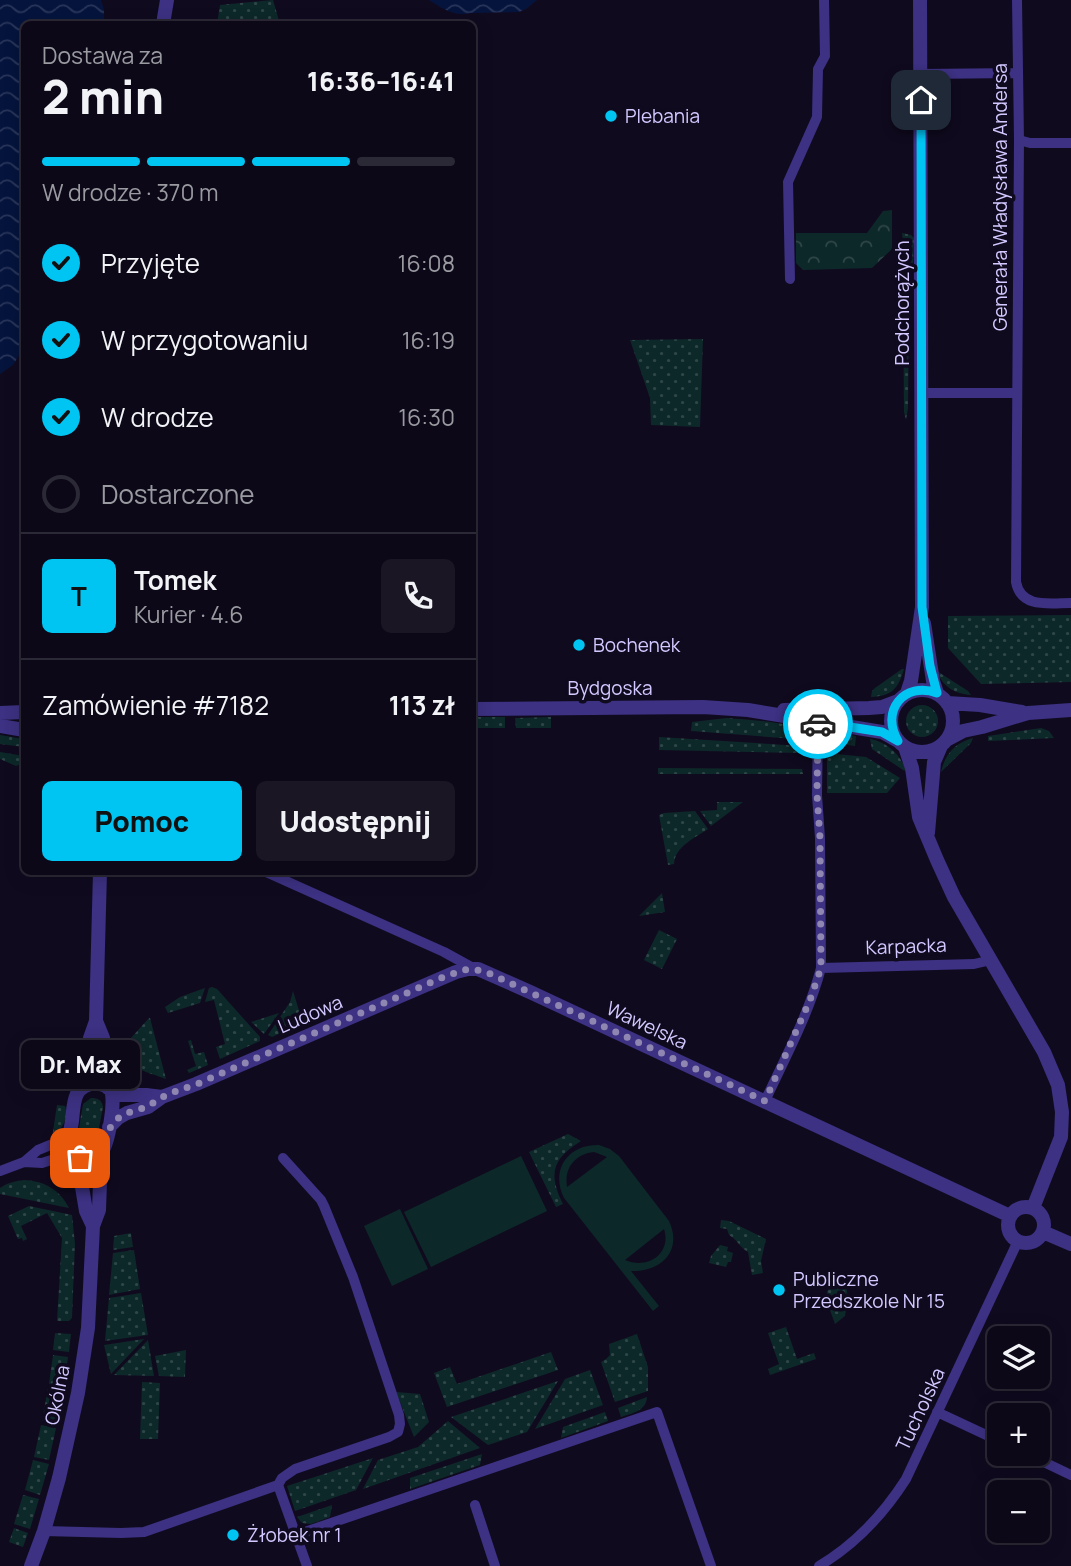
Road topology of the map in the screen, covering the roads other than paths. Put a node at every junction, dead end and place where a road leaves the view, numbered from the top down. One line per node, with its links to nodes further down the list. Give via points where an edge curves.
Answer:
1 (167, 0): 5 (street)
2 (824, 0): 10 (street, via 825,56 818,69 817,117 788,183)
3 (920, 0): 7 (street, Podchorążych)
4 (1017, 0): 6 (street, Generała Władysława Andersa)
5 (164, 21)
6 (1018, 73): 7 (street); 8 (street, Generała Władysława Andersa)
7 (921, 74): 11 (street, Podchorążych)
8 (1019, 140): 9 (street); 12 (street, Generała Władysława Andersa)
9 (1071, 143)
10 (790, 279)
11 (921, 393): 12 (street); 14 (street, Podchorążych)
12 (1017, 393): 13 (street, Generała Władysława Andersa, via 1017,588 1032,602)
13 (1071, 603)
14 (922, 607): 15 (street, Podchorążych, via 911,681); 16 (street, Podchorążych, via 932,674)
15 (903, 697): 16 (street, via 921,690); 18 (street, Bydgoska, via 882,707); 27 (street, via 894,708 891,724)
16 (942, 698): 22 (street); 26 (street, via 954,722)
17 (476, 709): 18 (street, Bydgoska)
18 (748, 710): 23 (street, Bydgoska)
19 (1071, 710): 22 (street)
20 (21, 712): 21 (street)
21 (0, 713)
22 (1028, 713): 26 (street, via 962,731)
23 (818, 722): 27 (street, Bydgoska, via 882,732); 33 (street)
24 (0, 726): 25 (street)
25 (21, 730)
26 (944, 743): 27 (street, via 923,752); 28 (street, Karpacka, via 934,762)
27 (902, 744): 28 (street, Karpacka)
28 (928, 838): 31 (street, Karpacka, via 954,897)
29 (100, 875): 34 (street)
30 (273, 875): 32 (street, Wawelska)
31 (991, 960): 33 (street, Karpacka); 50 (street, Karpacka, via 1044,1052 1061,1100 1059,1146)
32 (473, 968): 39 (street, Ludowa); 40 (street, Wawelska)
33 (821, 968): 40 (street)
34 (96, 1021): 35 (street); 36 (street)
35 (107, 1072): 37 (street); 38 (street)
36 (86, 1085): 37 (street, Ludowa, via 95,1083); 42 (street, Okólna, via 75,1097)
37 (110, 1091): 38 (street, Ludowa); 41 (street, Okólna)
38 (129, 1095): 39 (street, Ludowa)
39 (162, 1097): 41 (street, Ludowa, via 118,1118)
40 (765, 1101): 51 (street, Wawelska)
41 (109, 1128): 43 (street, Okólna)
42 (70, 1137): 44 (street, Okólna); 47 (street, via 38,1150)
43 (101, 1154): 44 (street, via 91,1160); 52 (street, Okólna, via 99,1210)
44 (75, 1155): 46 (street); 49 (street, Okólna)
45 (284, 1158): 60 (street, via 324,1206 353,1277 400,1429 395,1435 295,1469)
46 (53, 1160): 47 (street); 49 (street)
47 (24, 1162): 48 (street)
48 (0, 1171)
49 (81, 1182): 52 (street, Okólna)
50 (1033, 1208): 51 (street, via 1023,1206); 53 (street, via 1044,1221)
51 (1010, 1216): 54 (street, via 1008,1227)
52 (93, 1226): 62 (street, Okólna, via 90,1304 78,1393)
53 (1043, 1232): 54 (street, via 1029,1243); 55 (street)
54 (1017, 1241): 56 (street, Tucholska)
55 (1071, 1244)
56 (937, 1412): 57 (street); 68 (street, Tucholska, via 888,1507 858,1538)
57 (987, 1435)
58 (1050, 1465): 59 (street)
59 (1071, 1475)
60 (278, 1485): 62 (street, via 144,1532); 63 (street)
61 (475, 1506): 66 (street)
62 (44, 1531): 64 (street, Okólna)
63 (296, 1535): 65 (street); 67 (street, via 657,1412)
64 (32, 1566)
65 (307, 1566)
66 (495, 1566)
67 (711, 1566)
68 (819, 1566)

